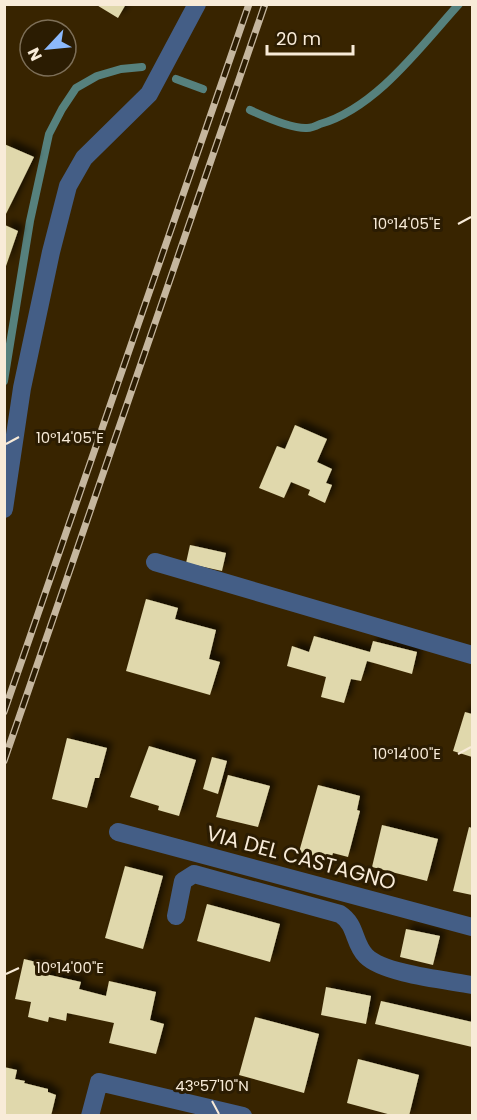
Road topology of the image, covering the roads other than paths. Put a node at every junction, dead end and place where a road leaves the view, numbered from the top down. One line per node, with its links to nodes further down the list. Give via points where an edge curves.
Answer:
1 (197, 4): 2 (street, via 149,94 84,159 68,186 22,387)
2 (4, 509)
3 (156, 562): 4 (street)
4 (472, 655)
5 (118, 832): 7 (street, VIA DEL CASTAGNO)
6 (176, 916): 8 (street, via 183,881 194,874 340,914 348,919 366,956 383,968)
7 (472, 927)
8 (472, 985)
9 (90, 1116): 10 (street, via 99,1082)
10 (243, 1116)

